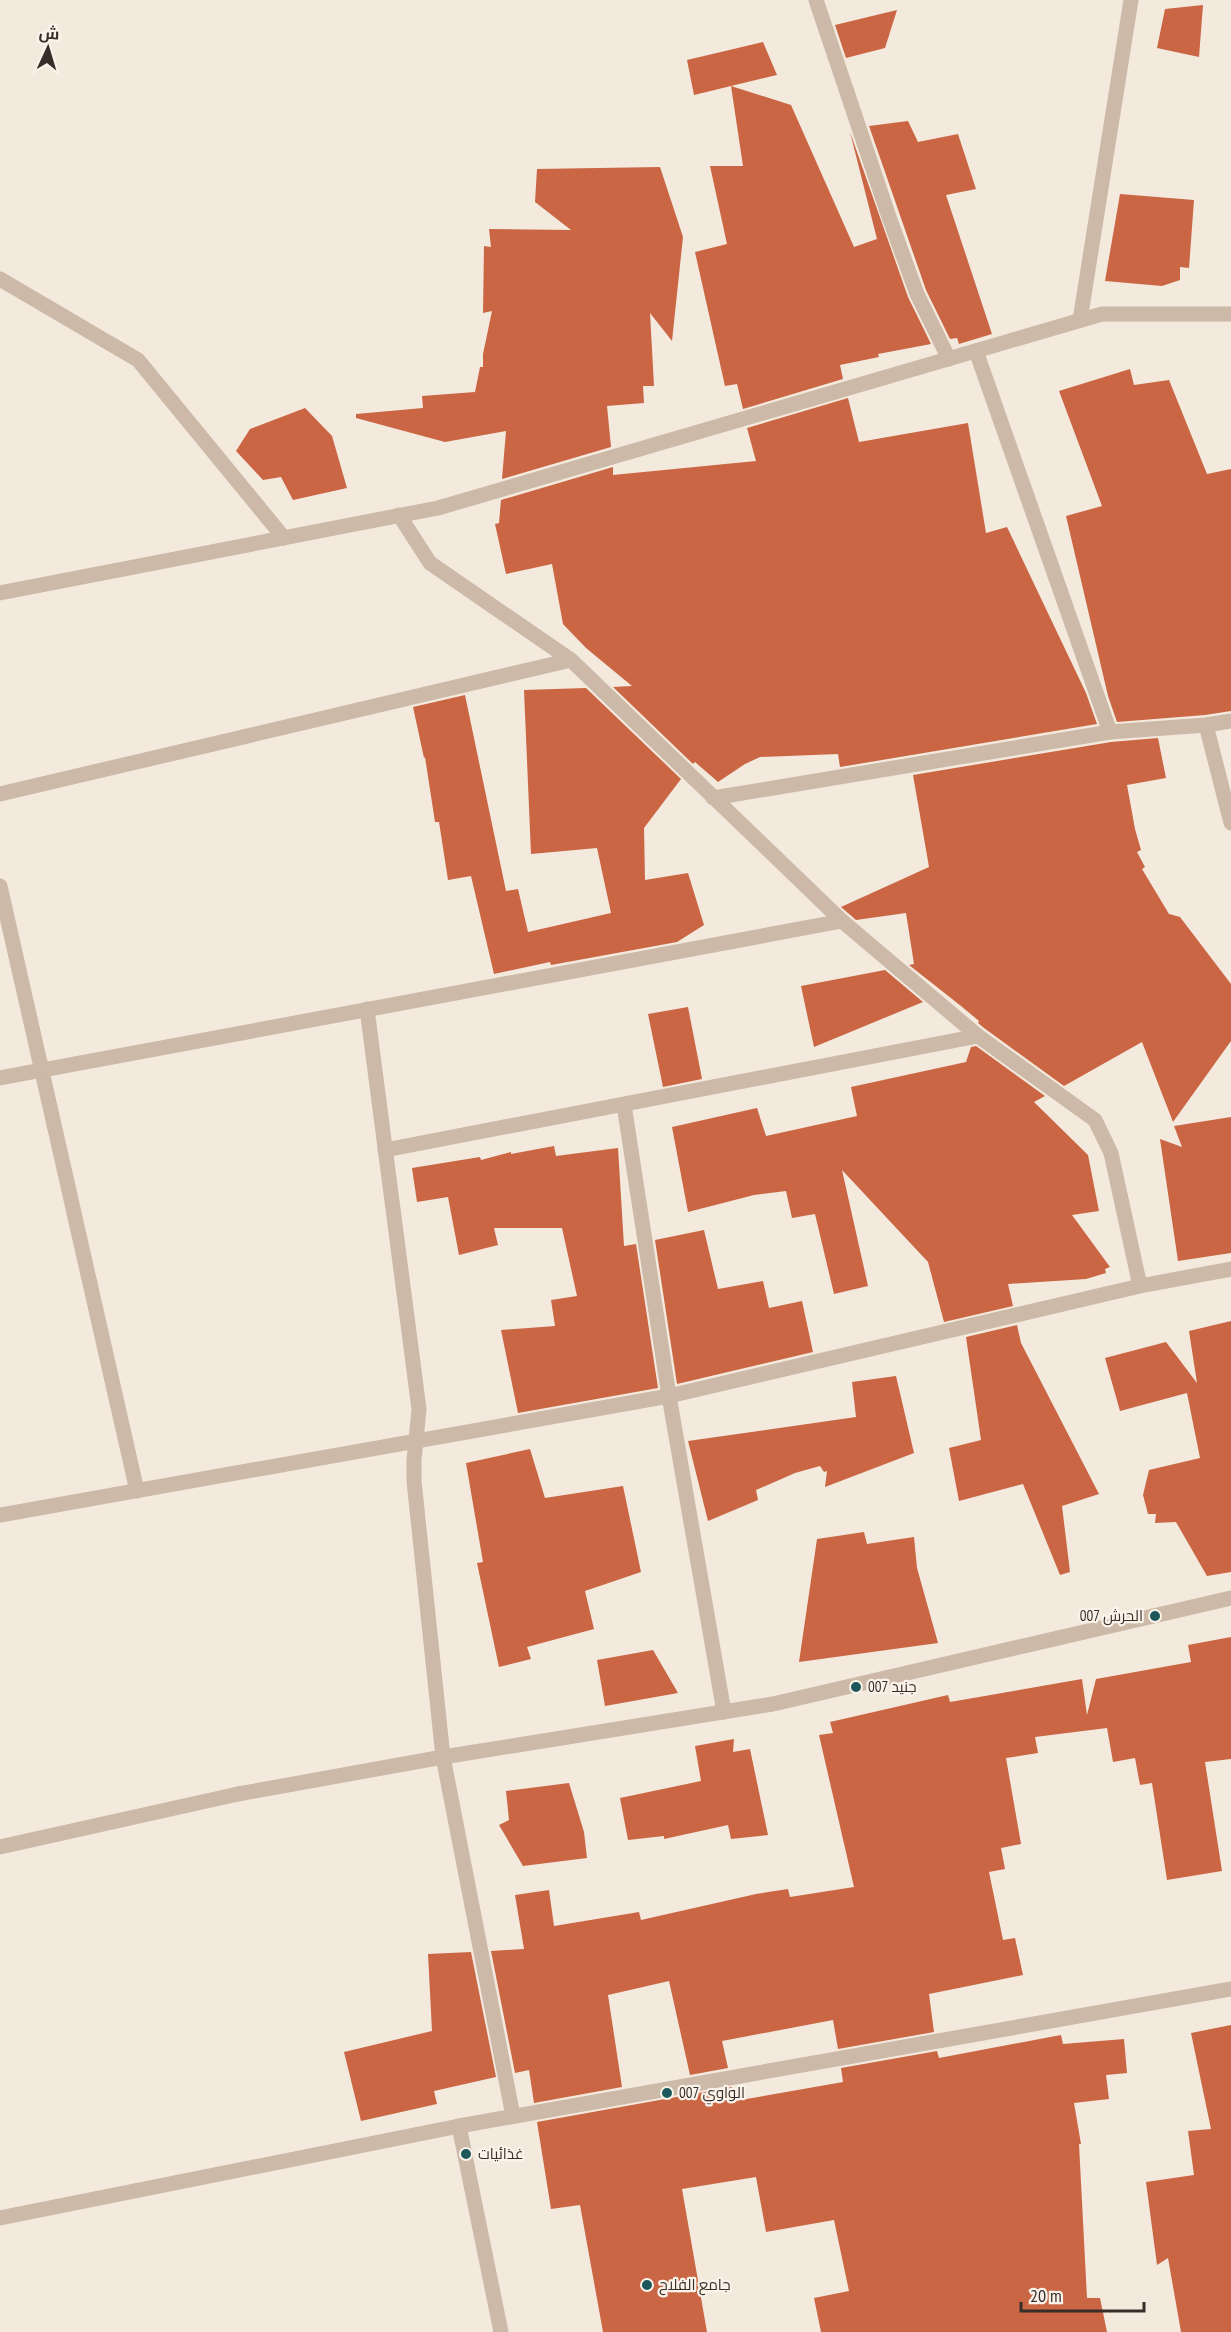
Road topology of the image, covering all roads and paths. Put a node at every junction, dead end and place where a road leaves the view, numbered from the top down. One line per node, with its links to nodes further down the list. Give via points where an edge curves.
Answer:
1 (816, 0): 7 (street, via 917,294)
2 (1131, 0): 5 (street)
3 (0, 279): 9 (street, via 138,360)
4 (1231, 314): 5 (street, via 1102,314)
5 (1080, 320): 6 (street)
6 (976, 351): 7 (street); 14 (street)
7 (949, 359): 8 (street, via 438,508)
8 (399, 515): 9 (street); 11 (street, via 430,563)
9 (284, 538): 10 (street)
10 (0, 593)
11 (571, 660): 15 (street); 16 (street)
12 (1231, 721): 13 (street)
13 (1206, 725): 14 (street); 17 (street)
14 (1110, 732): 16 (street)
15 (0, 794)
16 (713, 798): 19 (street)
17 (1231, 823)
18 (0, 886): 22 (street)
19 (842, 921): 20 (street); 21 (street)
20 (367, 1009): 22 (street); 25 (street)
21 (978, 1036): 24 (street); 27 (street, via 1086,1112 1102,1130 1111,1153)
22 (42, 1070): 23 (street); 30 (street)
23 (0, 1078)
24 (624, 1105): 25 (street); 28 (street)
25 (386, 1150): 29 (street, via 419,1409)
26 (1231, 1269): 27 (street)
27 (1140, 1286): 28 (street)
28 (669, 1396): 29 (street); 33 (street)
29 (416, 1442): 30 (street); 34 (street, via 414,1481)
30 (137, 1491): 31 (street)
31 (0, 1515)
32 (1231, 1598): 33 (street)
33 (724, 1712): 34 (street)
34 (443, 1757): 35 (street, via 238,1794); 37 (street)
35 (0, 1847)
36 (1231, 1989): 37 (street)
37 (513, 2116): 38 (street)
38 (459, 2126): 39 (street); 40 (street)
39 (0, 2218)
40 (501, 2332)

